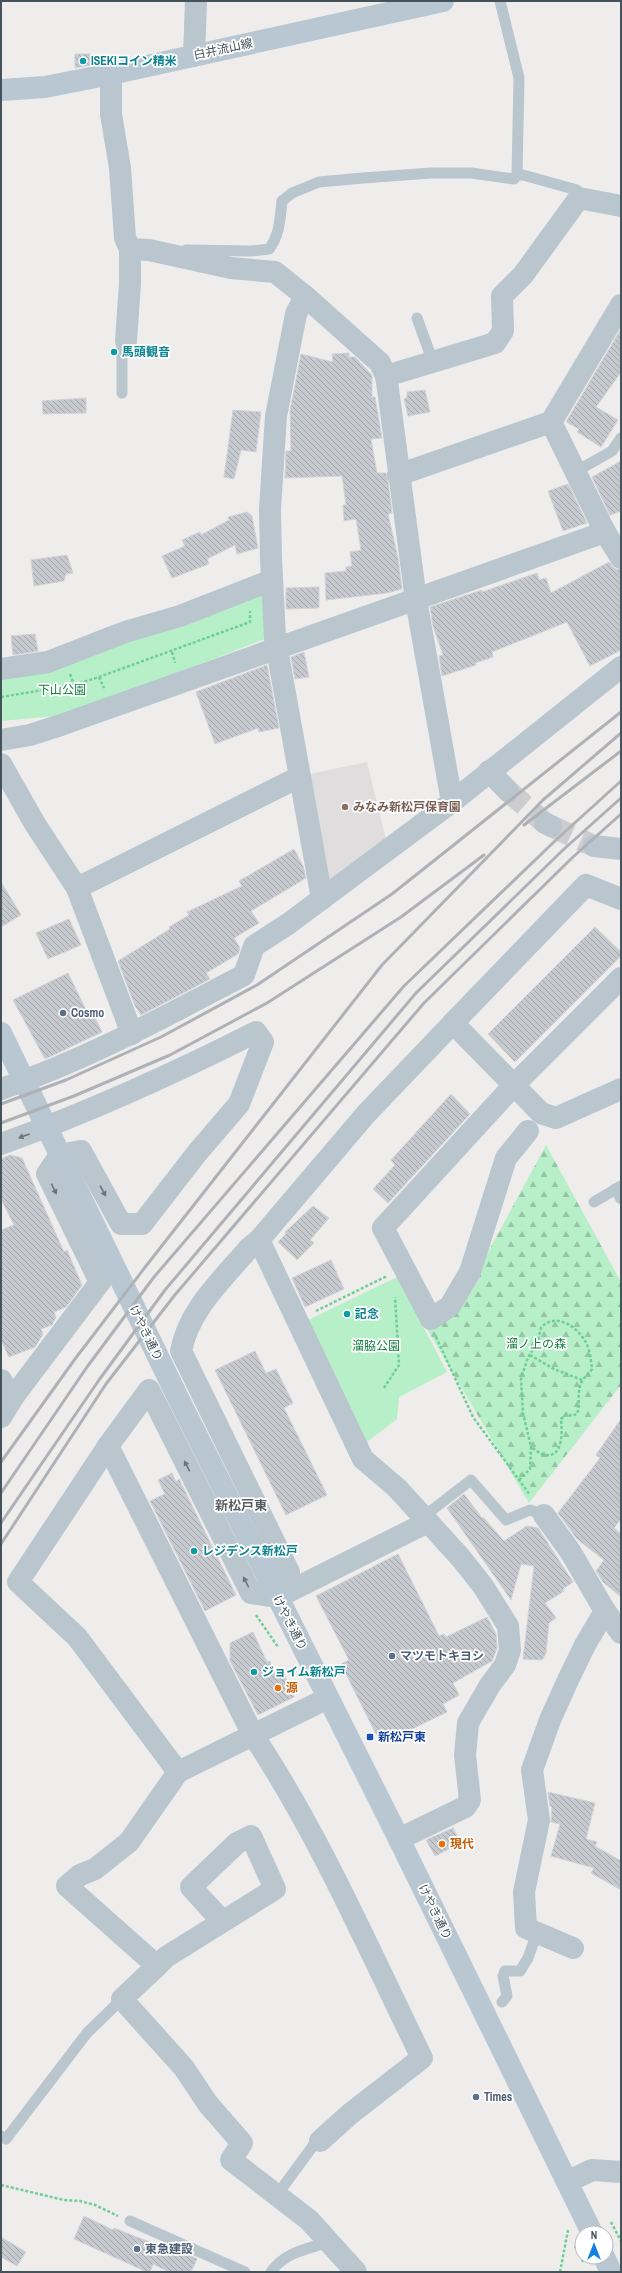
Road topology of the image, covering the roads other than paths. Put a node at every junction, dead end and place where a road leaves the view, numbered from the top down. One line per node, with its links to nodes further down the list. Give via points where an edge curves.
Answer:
1 (196, 1): 4 (street)
2 (443, 1): 4 (street, 白井流山線)
3 (500, 1): 7 (lane, via 519,78)
4 (194, 56): 5 (street, 白井流山線)
5 (111, 74): 6 (street, 白井流山線, via 45,87); 10 (street, via 111,114 120,168 125,238)
6 (1, 90)
7 (517, 175): 8 (lane, via 577,190); 10 (lane, via 514,179 471,173 431,172 319,182 292,193 282,201 278,232 275,242 268,249)
8 (579, 198): 9 (street); 15 (street, via 523,275 502,296 503,331 495,343)
9 (621, 206)
10 (140, 249): 11 (street, via 231,268 268,270 282,277); 14 (street, via 130,283)
11 (305, 296): 16 (street, via 380,363); 24 (street, via 296,314 276,416 270,509)
12 (621, 305): 18 (street)
13 (418, 318): 15 (lane)
14 (126, 341): 17 (lane, via 122,340)
15 (433, 362): 16 (street)
16 (386, 376): 21 (street)
17 (122, 393)
18 (551, 422): 20 (street); 21 (street)
19 (621, 438): 20 (lane, via 612,451)
20 (575, 472): 22 (street)
21 (398, 475): 25 (street)
22 (605, 532): 23 (street); 25 (street)
23 (621, 558)
24 (272, 580): 26 (street); 28 (street, via 180,616 125,632 48,662)
25 (416, 600): 26 (street); 34 (street)
26 (277, 650): 29 (street, via 61,725 30,735); 32 (street)
27 (621, 667): 31 (street)
28 (1, 668)
29 (1, 740)
30 (1, 764): 37 (street, via 35,824)
31 (489, 771): 33 (street); 34 (street)
32 (299, 777): 37 (street); 38 (street)
33 (508, 791)
34 (452, 802): 38 (street)
35 (594, 846): 36 (street)
36 (621, 849)
37 (77, 888): 43 (street)
38 (322, 899): 43 (street, via 254,946 244,975)
39 (621, 899): 41 (street, via 586,885)
40 (621, 978): 45 (street)
41 (453, 1023): 45 (street); 55 (street, via 366,1114)
42 (1, 1033): 44 (street, けやき通り)
43 (132, 1034): 44 (street)
44 (24, 1081): 46 (street); 48 (street, けやき通り)
45 (514, 1085): 47 (street, via 541,1113 556,1118); 49 (street, via 383,1228 431,1319 450,1306 470,1272 506,1158)
46 (1, 1089)
47 (621, 1089)
48 (47, 1127): 50 (street, one-way to 50); 51 (street, けやき通り); 51 (street, one-way to 48, via 81,1151 121,1224 142,1224 239,1104 263,1042 256,1032 187,1067)
49 (528, 1131)
50 (1, 1144)
51 (60, 1155): 56 (street, one-way to 56, via 47,1174 100,1282); 61 (street, けやき通り)
52 (618, 1187): 53 (lane); 54 (lane)
53 (621, 1199)
54 (594, 1202)
55 (259, 1240): 60 (street, via 363,1458 397,1488); 61 (street, via 195,1312 181,1351 289,1572)
56 (8, 1388): 57 (street)
57 (1, 1417)
58 (108, 1446): 61 (street, one-way to 58, via 252,1593 149,1390); 64 (street); 65 (street, via 18,1582 77,1637)
59 (544, 1515): 60 (lane, via 530,1510 506,1520 471,1480); 62 (street)
60 (426, 1520): 61 (street); 66 (street, via 483,1586 508,1626 510,1650 505,1664 468,1723 465,1755 470,1800 465,1807)
61 (278, 1597): 63 (street, けやき通り)
62 (615, 1620): 68 (street, via 568,1680 532,1770 539,1820 524,1892 526,1928)
63 (328, 1698): 64 (street); 66 (street, けやき通り)
64 (253, 1735): 65 (street); 74 (street, via 278,1774 324,1859 422,2058)
65 (178, 1772): 70 (street, via 130,1842 95,1869 80,1875 67,1886)
66 (399, 1839): 76 (street, けやき通り)
67 (221, 1920): 70 (street, via 166,1957)
68 (537, 1933): 69 (street); 72 (lane, via 520,1971 505,1971 503,1976 507,1996)
69 (573, 1948)
70 (157, 1966): 71 (street)
71 (122, 1999): 73 (lane, via 87,2032 6,2139); 77 (street, via 184,2068 208,2104 242,2143 231,2160)
72 (502, 2002)
73 (1, 2136)
74 (320, 2140): 77 (lane, via 318,2139)
75 (621, 2172): 76 (street, via 592,2170)
76 (567, 2182): 79 (street, けやき通り)
77 (277, 2195): 80 (street, via 309,2220)
78 (130, 2221): 81 (lane)
79 (588, 2225)
80 (329, 2242): 82 (lane, via 288,2255 276,2264); 83 (street)
81 (245, 2272)
82 (271, 2272)
83 (356, 2272)

